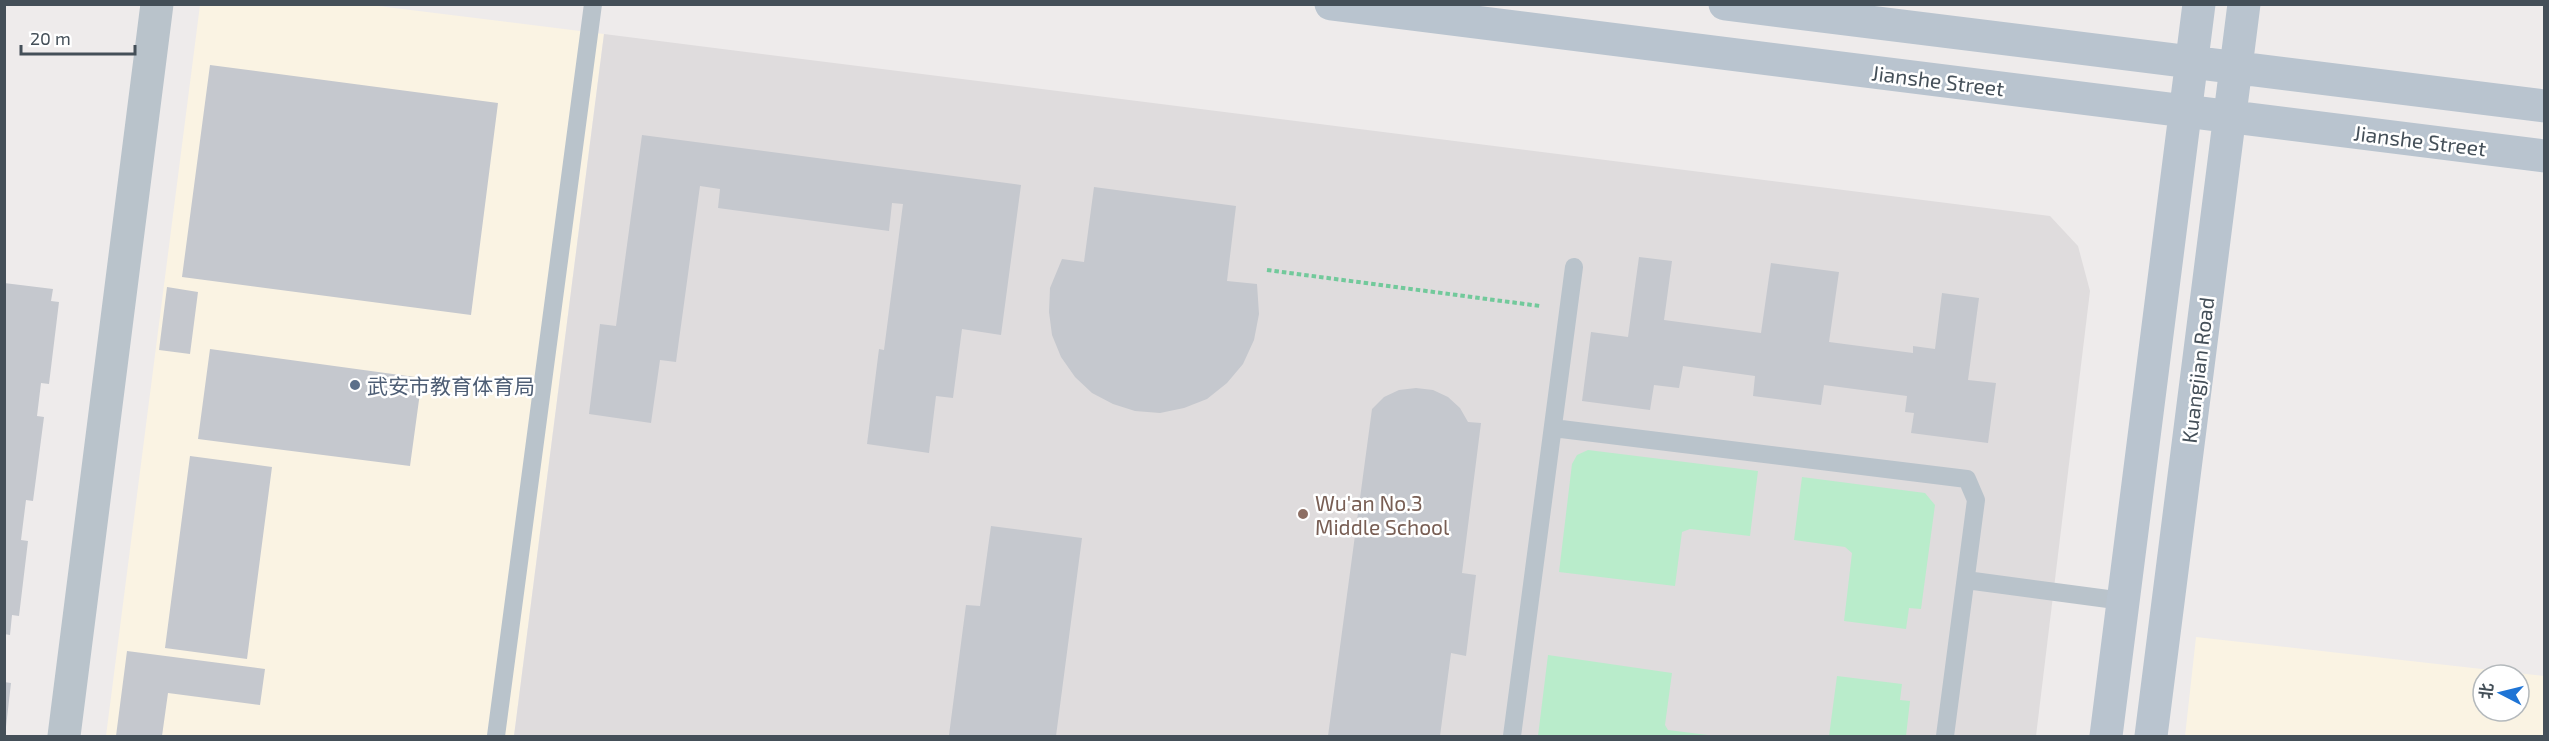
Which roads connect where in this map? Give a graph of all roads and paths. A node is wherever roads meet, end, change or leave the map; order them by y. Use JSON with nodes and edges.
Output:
{"nodes":[{"id":1,"x":157,"y":4,"type":"edge"},
{"id":2,"x":593,"y":4,"type":"edge"},
{"id":3,"x":1331,"y":4,"type":"edge"},
{"id":4,"x":1725,"y":4,"type":"edge"},
{"id":5,"x":2199,"y":4,"type":"edge"},
{"id":6,"x":2244,"y":4,"type":"edge"},
{"id":7,"x":2192,"y":63,"type":"junction"},
{"id":8,"x":2236,"y":68,"type":"junction"},
{"id":9,"x":2544,"y":106,"type":"edge"},
{"id":10,"x":2185,"y":111,"type":"junction"},
{"id":11,"x":2229,"y":116,"type":"junction"},
{"id":12,"x":2544,"y":156,"type":"edge"},
{"id":13,"x":1574,"y":267,"type":"dead end"},
{"id":14,"x":1268,"y":270,"type":"dead end"},
{"id":15,"x":1568,"y":309,"type":"junction"},
{"id":16,"x":1553,"y":428,"type":"junction"},
{"id":17,"x":1966,"y":580,"type":"junction"},
{"id":18,"x":2123,"y":601,"type":"junction"},
{"id":19,"x":64,"y":736,"type":"edge"},
{"id":20,"x":496,"y":736,"type":"edge"},
{"id":21,"x":1512,"y":736,"type":"edge"},
{"id":22,"x":1945,"y":736,"type":"edge"},
{"id":23,"x":2106,"y":736,"type":"edge"},
{"id":24,"x":2151,"y":736,"type":"edge"}],
"edges":[{"from":1,"to":19,"type":"street"},
{"from":2,"to":20,"type":"lane"},
{"from":3,"to":10,"type":"main road","name":"Jianshe Street"},
{"from":4,"to":7,"type":"main road"},
{"from":5,"to":7,"type":"main road","name":"Kuangjian Road"},
{"from":6,"to":8,"type":"main road","name":"Kuangjian Road"},
{"from":7,"to":8,"type":"main road"},
{"from":7,"to":10,"type":"main road","name":"Kuangjian Road"},
{"from":8,"to":9,"type":"main road"},
{"from":8,"to":11,"type":"main road","name":"Kuangjian Road"},
{"from":10,"to":11,"type":"main road","name":"Jianshe Street"},
{"from":10,"to":18,"type":"main road","name":"Kuangjian Road"},
{"from":11,"to":12,"type":"main road","name":"Jianshe Street"},
{"from":11,"to":24,"type":"main road","name":"Kuangjian Road"},
{"from":13,"to":15,"type":"lane"},
{"from":14,"to":15,"type":"path"},
{"from":15,"to":16,"type":"lane"},
{"from":16,"to":17,"type":"lane"},
{"from":16,"to":21,"type":"lane"},
{"from":17,"to":18,"type":"lane"},
{"from":17,"to":22,"type":"lane"},
{"from":18,"to":23,"type":"main road","name":"Kuangjian Road"}]}
